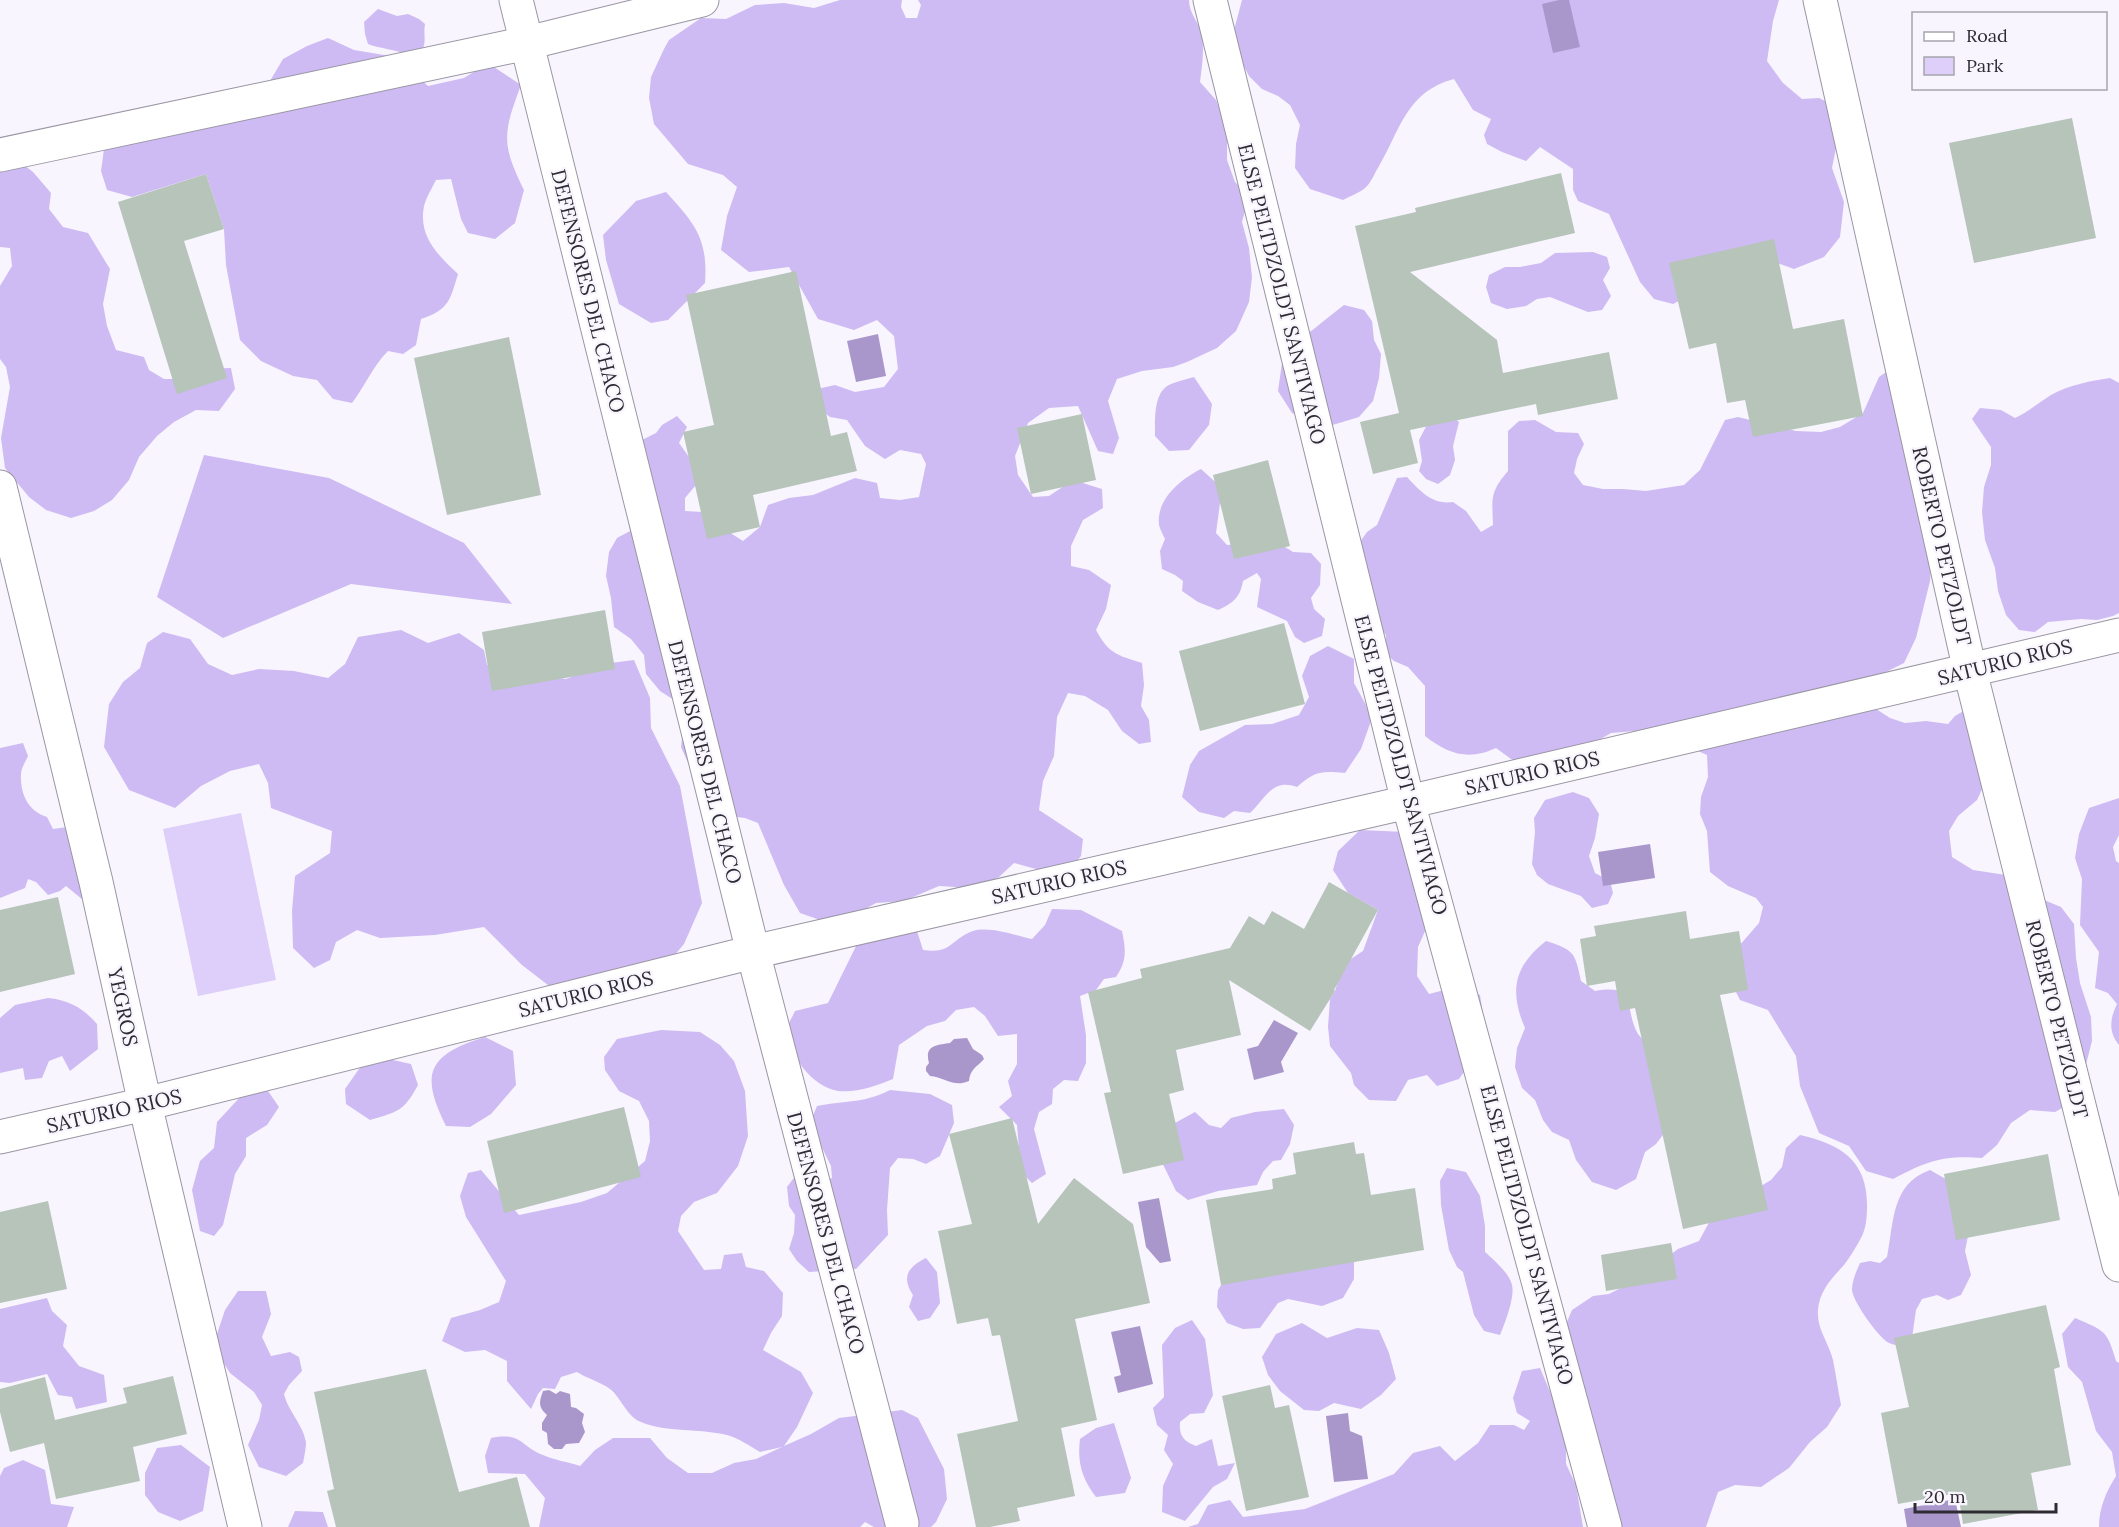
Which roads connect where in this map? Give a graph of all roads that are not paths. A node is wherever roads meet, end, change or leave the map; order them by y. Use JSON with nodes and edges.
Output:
{"nodes":[{"id":1,"x":516,"y":0,"type":"edge"},
{"id":2,"x":702,"y":0,"type":"edge"},
{"id":3,"x":1209,"y":0,"type":"edge"},
{"id":4,"x":1820,"y":0,"type":"edge"},
{"id":5,"x":526,"y":43,"type":"junction"},
{"id":6,"x":0,"y":155,"type":"edge"},
{"id":7,"x":0,"y":487,"type":"edge"},
{"id":8,"x":2119,"y":635,"type":"edge"},
{"id":9,"x":1970,"y":671,"type":"junction"},
{"id":10,"x":1408,"y":802,"type":"junction"},
{"id":11,"x":753,"y":952,"type":"junction"},
{"id":12,"x":145,"y":1104,"type":"junction"},
{"id":13,"x":0,"y":1137,"type":"edge"},
{"id":14,"x":2119,"y":1265,"type":"edge"},
{"id":15,"x":902,"y":1523,"type":"dead end"},
{"id":16,"x":245,"y":1527,"type":"edge"},
{"id":17,"x":1605,"y":1527,"type":"edge"}],
"edges":[{"from":1,"to":5,"type":"street","name":"DEFENSORES DEL CHACO"},
{"from":2,"to":5,"type":"street"},
{"from":3,"to":10,"type":"street","name":"ELSE PELTDZOLDT SANTIVIAGO"},
{"from":4,"to":9,"type":"street","name":"ROBERTO PETZOLDT"},
{"from":5,"to":6,"type":"street"},
{"from":5,"to":11,"type":"street","name":"DEFENSORES DEL CHACO"},
{"from":7,"to":12,"type":"street","name":"YEGROS"},
{"from":8,"to":9,"type":"street","name":"SATURIO RIOS"},
{"from":9,"to":10,"type":"street","name":"SATURIO RIOS"},
{"from":9,"to":14,"type":"street","name":"ROBERTO PETZOLDT"},
{"from":10,"to":11,"type":"street","name":"SATURIO RIOS"},
{"from":10,"to":17,"type":"street","name":"ELSE PELTDZOLDT SANTIVIAGO"},
{"from":11,"to":12,"type":"street","name":"SATURIO RIOS"},
{"from":11,"to":15,"type":"street","name":"DEFENSORES DEL CHACO"},
{"from":12,"to":13,"type":"street","name":"SATURIO RIOS"},
{"from":12,"to":16,"type":"street","name":"YEGROS"}]}
